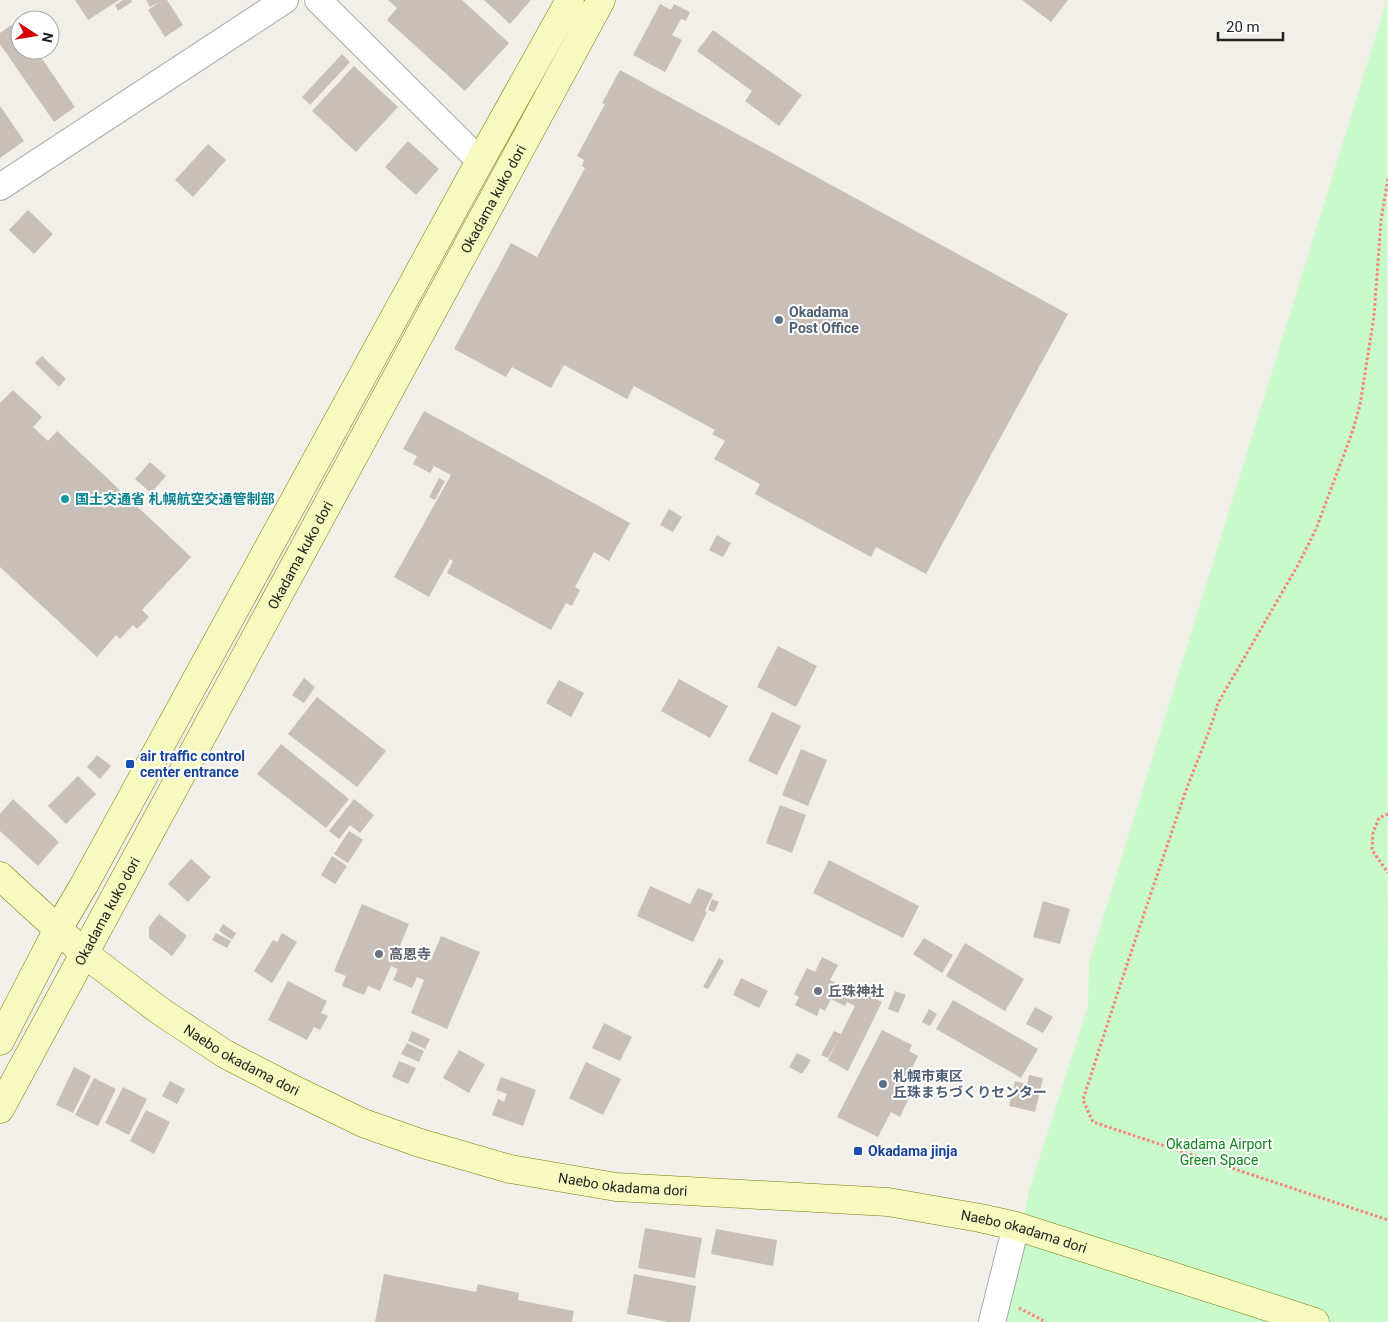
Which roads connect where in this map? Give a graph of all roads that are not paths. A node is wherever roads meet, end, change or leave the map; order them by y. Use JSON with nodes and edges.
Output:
{"nodes":[{"id":1,"x":285,"y":0,"type":"edge"},
{"id":2,"x":318,"y":0,"type":"edge"},
{"id":3,"x":570,"y":0,"type":"edge"},
{"id":4,"x":601,"y":0,"type":"edge"},
{"id":5,"x":480,"y":161,"type":"junction"},
{"id":6,"x":0,"y":187,"type":"edge"},
{"id":7,"x":0,"y":876,"type":"edge"},
{"id":8,"x":58,"y":929,"type":"junction"},
{"id":9,"x":85,"y":954,"type":"junction"},
{"id":10,"x":0,"y":1041,"type":"edge"},
{"id":11,"x":0,"y":1109,"type":"edge"},
{"id":12,"x":1016,"y":1226,"type":"junction"},
{"id":13,"x":995,"y":1312,"type":"edge"},
{"id":14,"x":1315,"y":1322,"type":"edge"}],
"edges":[{"from":1,"to":6,"type":"street"},
{"from":2,"to":5,"type":"street"},
{"from":3,"to":5,"type":"main road","name":"Okadama kuko dori"},
{"from":4,"to":9,"type":"main road","name":"Okadama kuko dori"},
{"from":5,"to":8,"type":"main road","name":"Okadama kuko dori"},
{"from":7,"to":8,"type":"main road","name":"Naebo okadama dori"},
{"from":8,"to":9,"type":"main road","name":"Naebo okadama dori"},
{"from":8,"to":10,"type":"main road","name":"Okadama kuko dori"},
{"from":9,"to":11,"type":"main road","name":"Okadama kuko dori"},
{"from":9,"to":12,"type":"main road","name":"Naebo okadama dori"},
{"from":12,"to":13,"type":"street"},
{"from":12,"to":14,"type":"main road","name":"Naebo okadama dori"}]}
